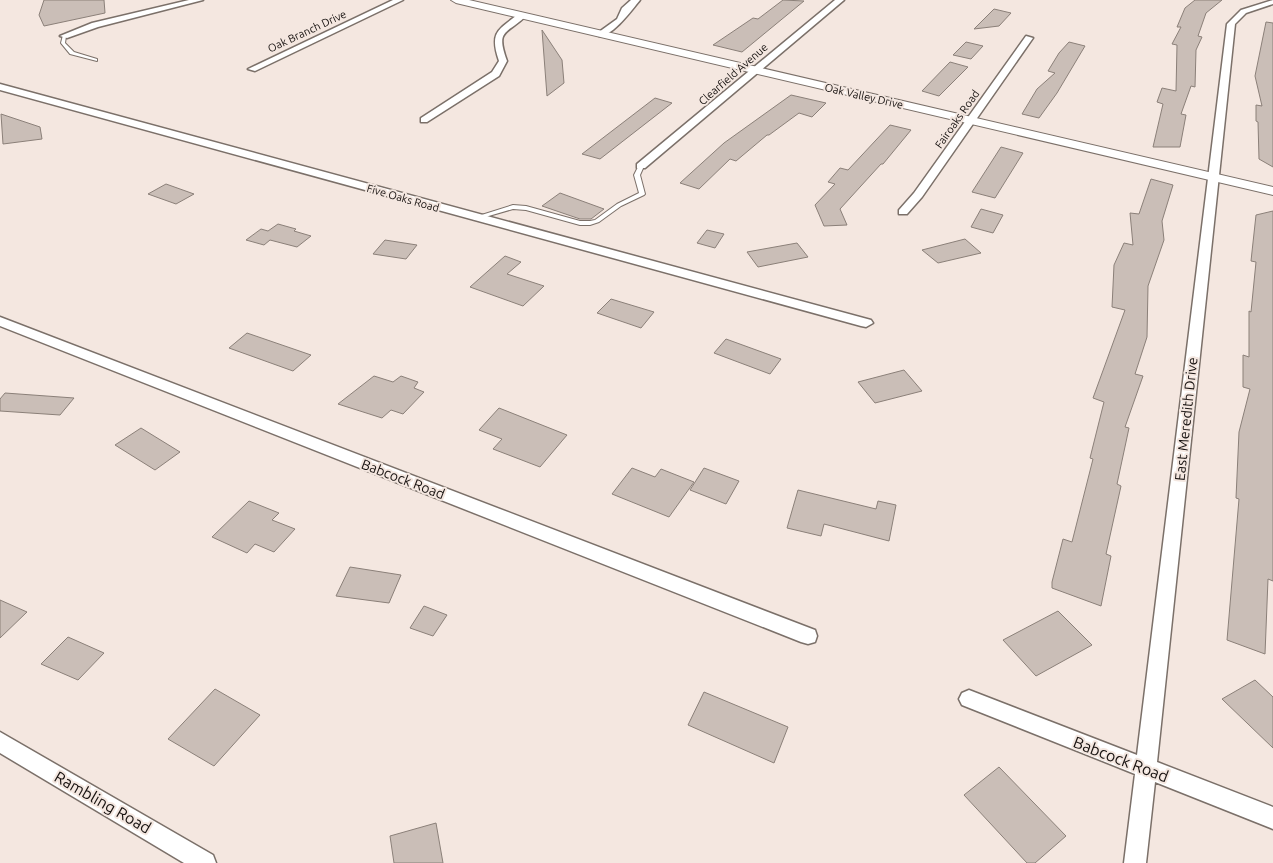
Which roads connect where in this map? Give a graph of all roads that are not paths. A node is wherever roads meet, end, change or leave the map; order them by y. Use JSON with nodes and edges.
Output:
{"nodes":[{"id":1,"x":154,"y":0,"type":"edge"},
{"id":2,"x":199,"y":0,"type":"edge"},
{"id":3,"x":399,"y":0,"type":"edge"},
{"id":4,"x":456,"y":0,"type":"edge"},
{"id":5,"x":636,"y":0,"type":"edge"},
{"id":6,"x":840,"y":0,"type":"edge"},
{"id":7,"x":1273,"y":2,"type":"edge"},
{"id":8,"x":165,"y":8,"type":"junction"},
{"id":9,"x":523,"y":15,"type":"junction"},
{"id":10,"x":602,"y":34,"type":"junction"},
{"id":11,"x":64,"y":36,"type":"joint"},
{"id":12,"x":1029,"y":38,"type":"dead end"},
{"id":13,"x":95,"y":60,"type":"dead end"},
{"id":14,"x":252,"y":69,"type":"dead end"},
{"id":15,"x":756,"y":70,"type":"junction"},
{"id":16,"x":0,"y":87,"type":"edge"},
{"id":17,"x":424,"y":120,"type":"dead end"},
{"id":18,"x":970,"y":121,"type":"junction"},
{"id":19,"x":641,"y":166,"type":"joint"},
{"id":20,"x":1213,"y":178,"type":"junction"},
{"id":21,"x":1273,"y":190,"type":"edge"},
{"id":22,"x":903,"y":212,"type":"dead end"},
{"id":23,"x":475,"y":218,"type":"junction"},
{"id":24,"x":0,"y":321,"type":"edge"},
{"id":25,"x":866,"y":323,"type":"dead end"},
{"id":26,"x":808,"y":636,"type":"dead end"},
{"id":27,"x":969,"y":699,"type":"dead end"},
{"id":28,"x":0,"y":742,"type":"edge"},
{"id":29,"x":1146,"y":768,"type":"junction"},
{"id":30,"x":1273,"y":818,"type":"edge"},
{"id":31,"x":205,"y":863,"type":"edge"},
{"id":32,"x":1135,"y":863,"type":"edge"}],
"edges":[{"from":1,"to":8,"type":"street"},
{"from":2,"to":8,"type":"street"},
{"from":3,"to":14,"type":"street","name":"Oak Branch Drive"},
{"from":4,"to":9,"type":"street","name":"Oak Valley Drive"},
{"from":5,"to":10,"type":"street"},
{"from":6,"to":15,"type":"street","name":"Clearfield Avenue"},
{"from":7,"to":20,"type":"street","name":"East Meredith Drive"},
{"from":8,"to":11,"type":"street"},
{"from":9,"to":10,"type":"street","name":"Oak Valley Drive"},
{"from":9,"to":17,"type":"street"},
{"from":10,"to":15,"type":"street","name":"Oak Valley Drive"},
{"from":11,"to":13,"type":"lane"},
{"from":12,"to":18,"type":"street","name":"Fairoaks Road"},
{"from":15,"to":18,"type":"street","name":"Oak Valley Drive"},
{"from":15,"to":19,"type":"street","name":"Clearfield Avenue"},
{"from":16,"to":23,"type":"street","name":"Five Oaks Road"},
{"from":18,"to":20,"type":"street","name":"Oak Valley Drive"},
{"from":18,"to":22,"type":"street","name":"Fairoaks Road"},
{"from":19,"to":23,"type":"lane"},
{"from":20,"to":21,"type":"street","name":"Oak Valley Drive"},
{"from":20,"to":29,"type":"street","name":"East Meredith Drive"},
{"from":23,"to":25,"type":"street","name":"Five Oaks Road"},
{"from":24,"to":26,"type":"street","name":"Babcock Road"},
{"from":27,"to":29,"type":"street","name":"Babcock Road"},
{"from":28,"to":31,"type":"street","name":"Rambling Road"},
{"from":29,"to":30,"type":"street","name":"Babcock Road"},
{"from":29,"to":32,"type":"street","name":"East Meredith Drive"}]}
